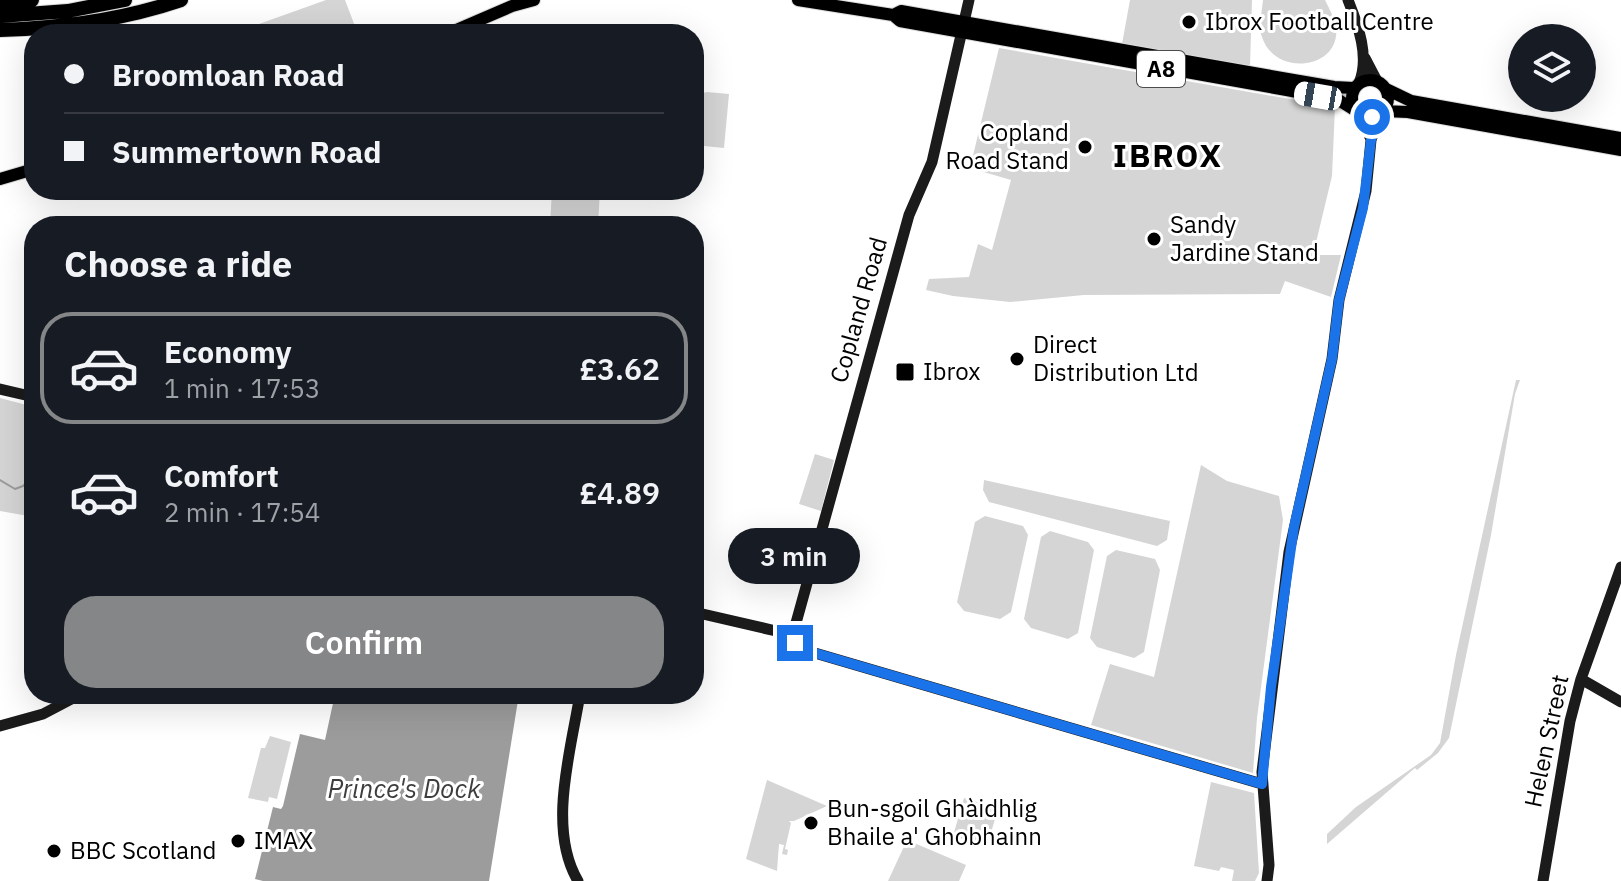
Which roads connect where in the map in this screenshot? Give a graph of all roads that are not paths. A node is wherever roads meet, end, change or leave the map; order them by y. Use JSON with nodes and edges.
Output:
{"nodes":[{"id":1,"x":32,"y":0,"type":"edge"},
{"id":2,"x":125,"y":0,"type":"edge"},
{"id":3,"x":181,"y":0,"type":"edge"},
{"id":4,"x":534,"y":0,"type":"edge"},
{"id":5,"x":798,"y":0,"type":"edge"},
{"id":6,"x":969,"y":0,"type":"edge"},
{"id":7,"x":1348,"y":0,"type":"edge"},
{"id":8,"x":0,"y":2,"type":"edge"},
{"id":9,"x":516,"y":3,"type":"edge"},
{"id":10,"x":0,"y":16,"type":"edge"},
{"id":11,"x":74,"y":24,"type":"edge"},
{"id":12,"x":469,"y":24,"type":"edge"},
{"id":13,"x":964,"y":27,"type":"junction"},
{"id":14,"x":24,"y":29,"type":"edge"},
{"id":15,"x":0,"y":30,"type":"edge"},
{"id":16,"x":1362,"y":50,"type":"junction"},
{"id":17,"x":1381,"y":85,"type":"junction"},
{"id":18,"x":1357,"y":86,"type":"junction"},
{"id":19,"x":1356,"y":111,"type":"junction"},
{"id":20,"x":1382,"y":112,"type":"junction"},
{"id":21,"x":1561,"y":134,"type":"junction"},
{"id":22,"x":1621,"y":138,"type":"edge"},
{"id":23,"x":1371,"y":140,"type":"junction"},
{"id":24,"x":1598,"y":140,"type":"junction"},
{"id":25,"x":1621,"y":150,"type":"edge"},
{"id":26,"x":24,"y":172,"type":"edge"},
{"id":27,"x":0,"y":179,"type":"edge"},
{"id":28,"x":0,"y":389,"type":"edge"},
{"id":29,"x":24,"y":395,"type":"edge"},
{"id":30,"x":1621,"y":567,"type":"edge"},
{"id":31,"x":704,"y":614,"type":"edge"},
{"id":32,"x":789,"y":631,"type":"junction"},
{"id":33,"x":1588,"y":659,"type":"junction"},
{"id":34,"x":1581,"y":679,"type":"junction"},
{"id":35,"x":1605,"y":691,"type":"junction"},
{"id":36,"x":1621,"y":702,"type":"edge"},
{"id":37,"x":62,"y":704,"type":"edge"},
{"id":38,"x":579,"y":704,"type":"edge"},
{"id":39,"x":0,"y":726,"type":"edge"},
{"id":40,"x":1262,"y":784,"type":"junction"},
{"id":41,"x":578,"y":881,"type":"edge"},
{"id":42,"x":1267,"y":881,"type":"edge"},
{"id":43,"x":1543,"y":881,"type":"edge"}],
"edges":[{"from":1,"to":8,"type":"highway"},
{"from":2,"to":10,"type":"highway"},
{"from":3,"to":11,"type":"highway"},
{"from":4,"to":9,"type":"main road"},
{"from":5,"to":13,"type":"main road","number":"A8"},
{"from":6,"to":13,"type":"street","name":"Copland Road"},
{"from":7,"to":16,"type":"street"},
{"from":9,"to":12,"type":"main road"},
{"from":13,"to":18,"type":"main road","number":"A8"},
{"from":13,"to":19,"type":"main road","number":"A8"},
{"from":13,"to":32,"type":"street","name":"Copland Road"},
{"from":14,"to":15,"type":"highway"},
{"from":16,"to":17,"type":"street"},
{"from":16,"to":18,"type":"street"},
{"from":17,"to":18,"type":"main road"},
{"from":17,"to":20,"type":"main road"},
{"from":17,"to":21,"type":"main road"},
{"from":18,"to":19,"type":"main road"},
{"from":19,"to":20,"type":"main road"},
{"from":19,"to":23,"type":"street"},
{"from":20,"to":21,"type":"main road"},
{"from":20,"to":23,"type":"street"},
{"from":21,"to":24,"type":"main road"},
{"from":22,"to":24,"type":"main road"},
{"from":23,"to":40,"type":"street"},
{"from":24,"to":25,"type":"main road"},
{"from":26,"to":27,"type":"main road"},
{"from":28,"to":29,"type":"street"},
{"from":30,"to":33,"type":"street","name":"Helen Street"},
{"from":31,"to":32,"type":"street"},
{"from":32,"to":40,"type":"street"},
{"from":33,"to":34,"type":"street","name":"Helen Street"},
{"from":33,"to":35,"type":"street"},
{"from":34,"to":35,"type":"street"},
{"from":34,"to":43,"type":"street","name":"Helen Street"},
{"from":35,"to":36,"type":"street"},
{"from":37,"to":39,"type":"street"},
{"from":38,"to":41,"type":"street"},
{"from":40,"to":42,"type":"street"}]}
